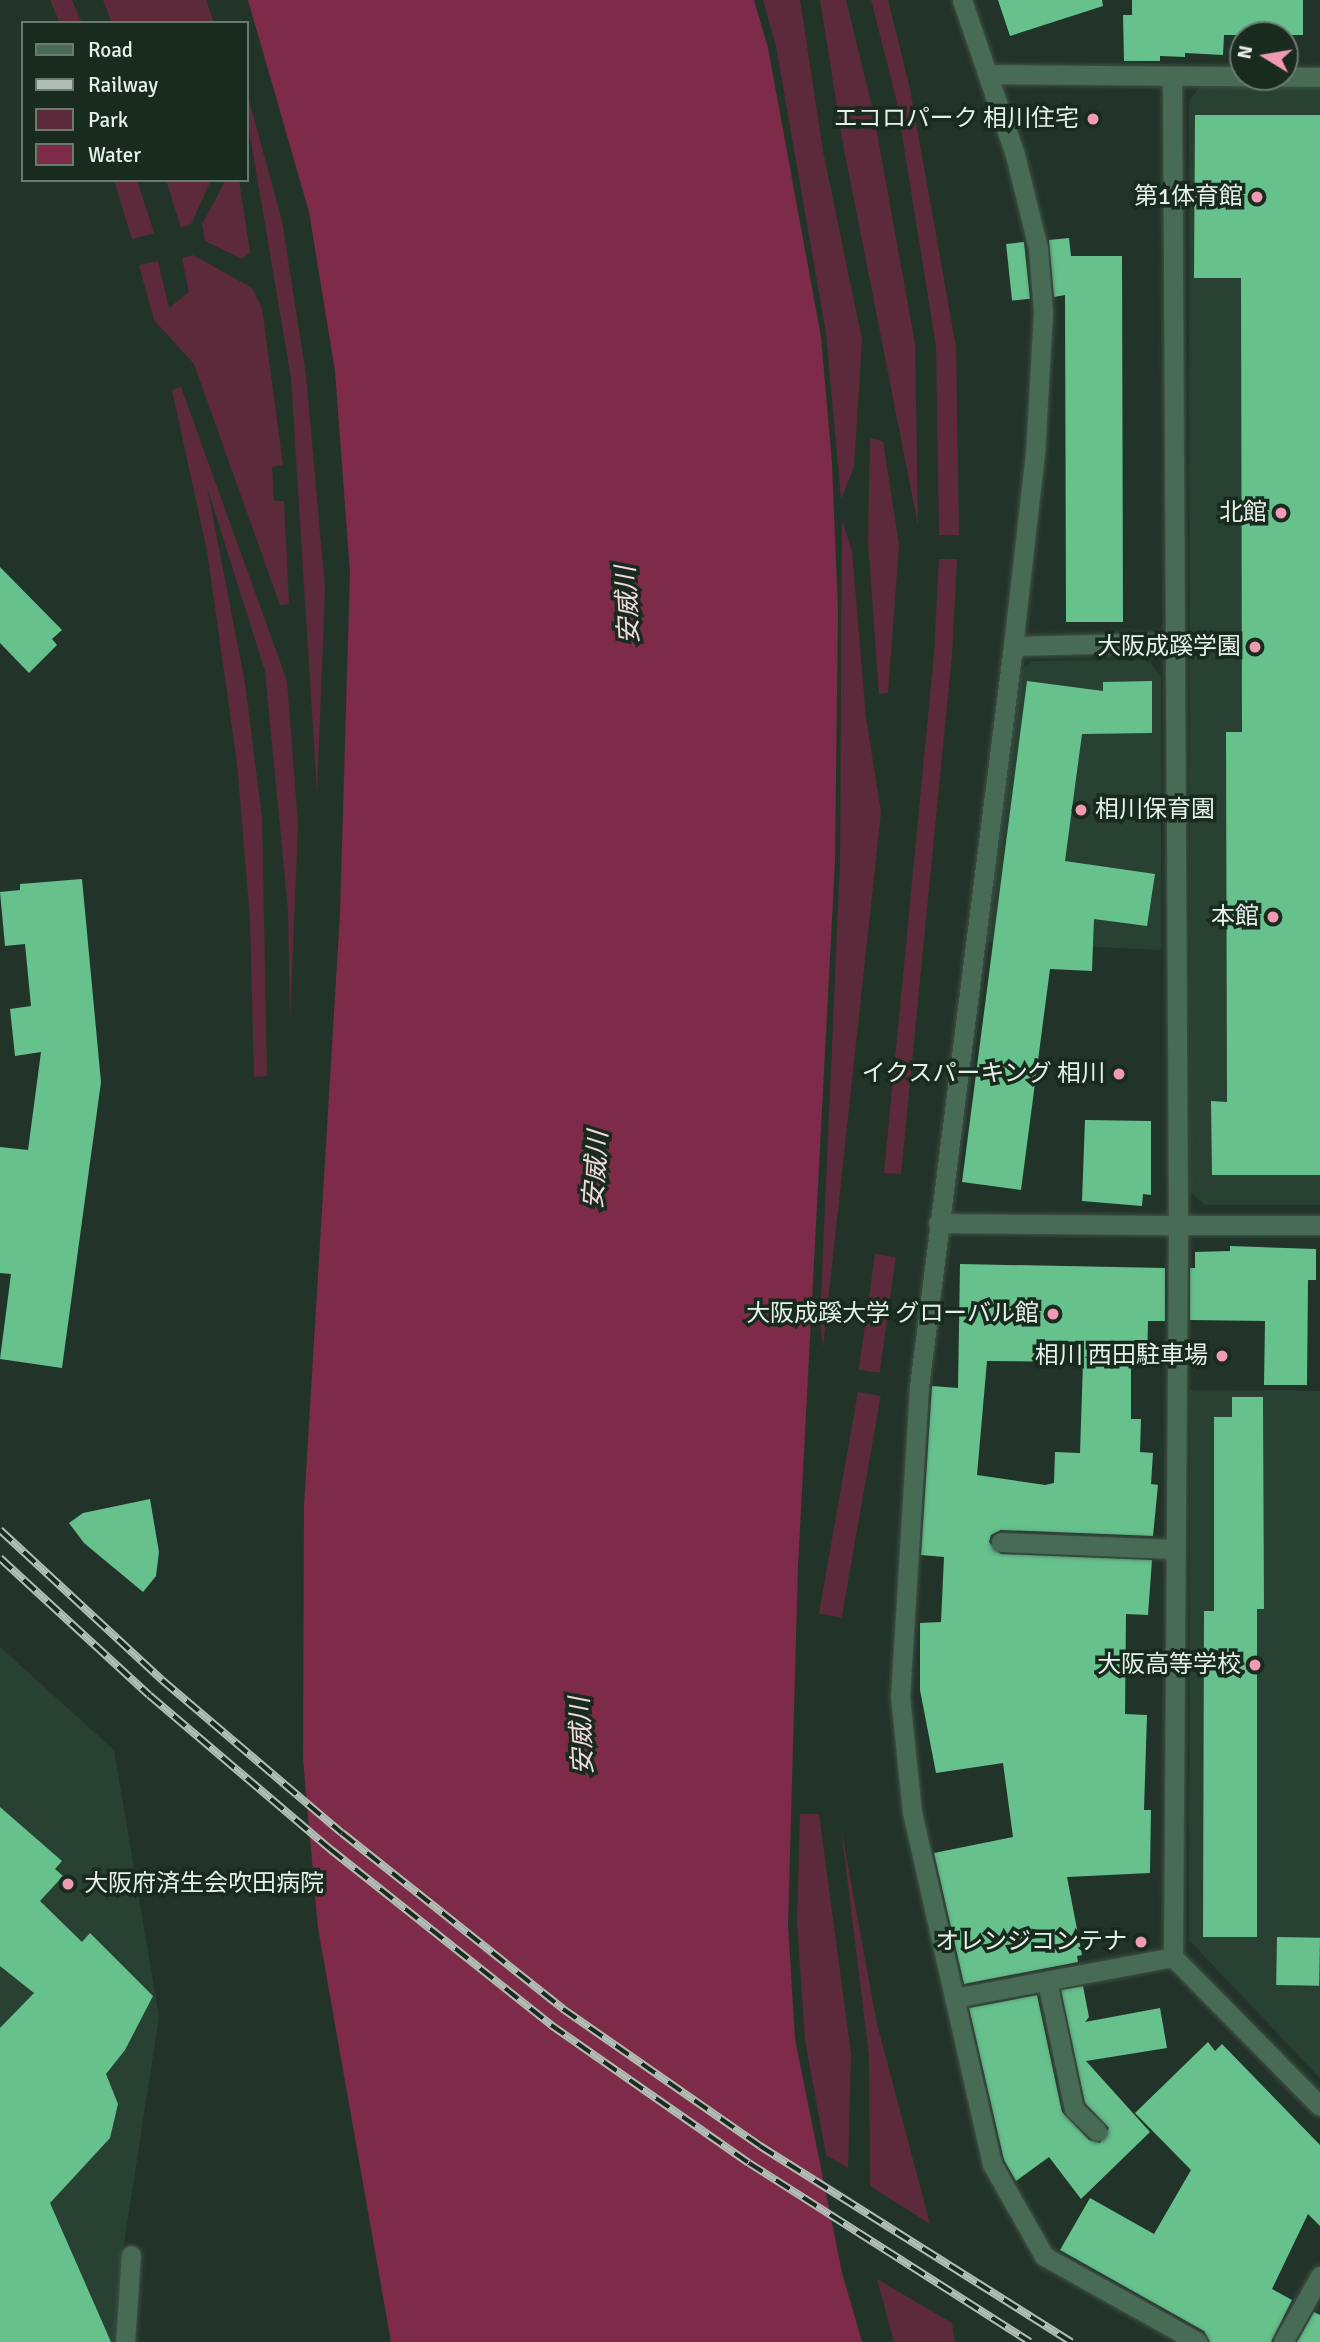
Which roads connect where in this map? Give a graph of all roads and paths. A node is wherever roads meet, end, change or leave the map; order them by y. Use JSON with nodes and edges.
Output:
{"nodes":[{"id":1,"x":962,"y":0,"type":"edge"},
{"id":2,"x":989,"y":74,"type":"junction"},
{"id":3,"x":1172,"y":77,"type":"junction"},
{"id":4,"x":1320,"y":77,"type":"edge"},
{"id":5,"x":1173,"y":642,"type":"junction"},
{"id":6,"x":1013,"y":646,"type":"junction"},
{"id":7,"x":938,"y":1223,"type":"junction"},
{"id":8,"x":1178,"y":1225,"type":"junction"},
{"id":9,"x":1320,"y":1225,"type":"edge"},
{"id":10,"x":1001,"y":1542,"type":"dead end"},
{"id":11,"x":1176,"y":1549,"type":"junction"},
{"id":12,"x":1173,"y":1957,"type":"junction"},
{"id":13,"x":1047,"y":1981,"type":"junction"},
{"id":14,"x":954,"y":1998,"type":"junction"},
{"id":15,"x":1320,"y":2106,"type":"edge"},
{"id":16,"x":1097,"y":2131,"type":"dead end"},
{"id":17,"x":131,"y":2255,"type":"dead end"},
{"id":18,"x":1320,"y":2276,"type":"edge"},
{"id":19,"x":125,"y":2342,"type":"edge"},
{"id":20,"x":1198,"y":2342,"type":"edge"},
{"id":21,"x":1283,"y":2342,"type":"edge"}],
"edges":[{"from":1,"to":2,"type":"street"},
{"from":2,"to":3,"type":"street"},
{"from":2,"to":6,"type":"street"},
{"from":3,"to":4,"type":"street"},
{"from":3,"to":5,"type":"street"},
{"from":5,"to":6,"type":"street"},
{"from":5,"to":8,"type":"street"},
{"from":6,"to":7,"type":"street"},
{"from":7,"to":8,"type":"street"},
{"from":7,"to":14,"type":"street"},
{"from":8,"to":9,"type":"street"},
{"from":8,"to":11,"type":"street"},
{"from":10,"to":11,"type":"street"},
{"from":11,"to":12,"type":"street"},
{"from":12,"to":13,"type":"street"},
{"from":12,"to":15,"type":"street"},
{"from":13,"to":14,"type":"street"},
{"from":13,"to":16,"type":"street"},
{"from":14,"to":20,"type":"street"},
{"from":17,"to":19,"type":"street"},
{"from":18,"to":21,"type":"street"}]}
